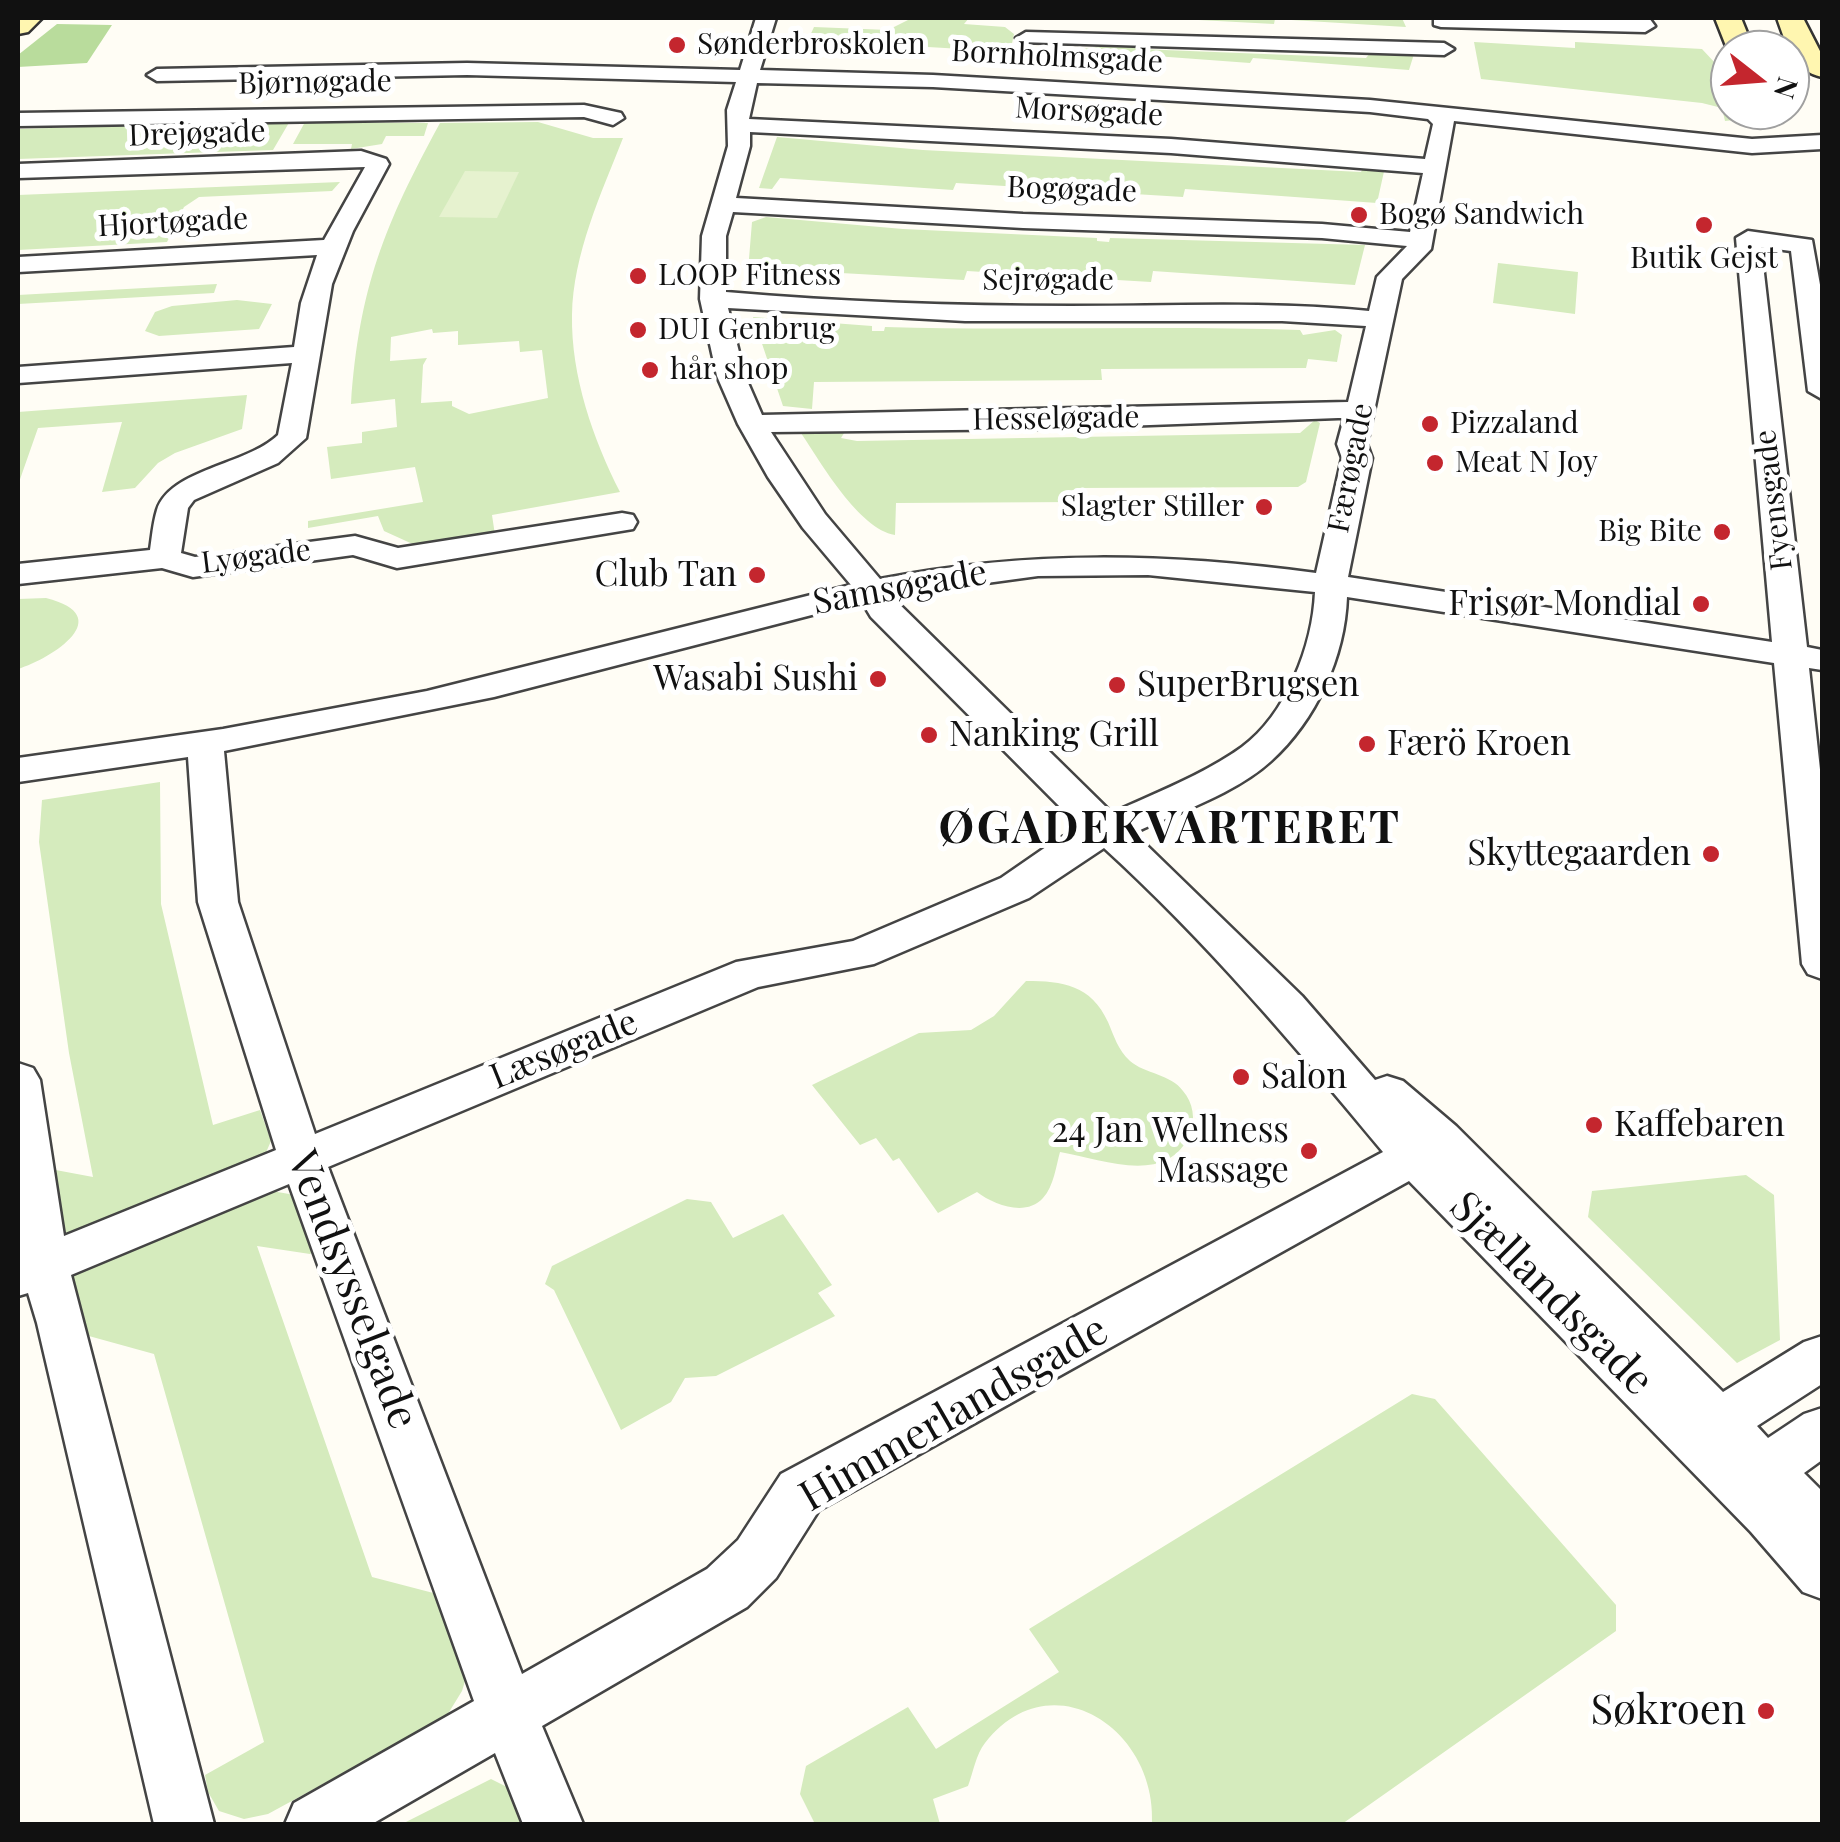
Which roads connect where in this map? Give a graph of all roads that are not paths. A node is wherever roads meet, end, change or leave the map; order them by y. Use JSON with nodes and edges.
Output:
{"nodes":[{"id":1,"x":29,"y":18,"type":"edge"},
{"id":2,"x":766,"y":18,"type":"edge"},
{"id":3,"x":1640,"y":18,"type":"edge"},
{"id":4,"x":1440,"y":19,"type":"edge"},
{"id":5,"x":1789,"y":21,"type":"edge"},
{"id":6,"x":18,"y":26,"type":"edge"},
{"id":7,"x":1026,"y":38,"type":"dead end"},
{"id":8,"x":1444,"y":49,"type":"junction"},
{"id":9,"x":1822,"y":69,"type":"edge"},
{"id":10,"x":749,"y":74,"type":"junction"},
{"id":11,"x":157,"y":75,"type":"dead end"},
{"id":12,"x":1440,"y":75,"type":"dead end"},
{"id":13,"x":1435,"y":105,"type":"junction"},
{"id":14,"x":613,"y":118,"type":"dead end"},
{"id":15,"x":18,"y":120,"type":"edge"},
{"id":16,"x":1822,"y":124,"type":"edge"},
{"id":17,"x":740,"y":126,"type":"junction"},
{"id":18,"x":1653,"y":133,"type":"junction"},
{"id":19,"x":1822,"y":142,"type":"edge"},
{"id":20,"x":378,"y":164,"type":"joint"},
{"id":21,"x":1436,"y":167,"type":"junction"},
{"id":22,"x":18,"y":171,"type":"edge"},
{"id":23,"x":721,"y":204,"type":"junction"},
{"id":24,"x":1420,"y":240,"type":"junction"},
{"id":25,"x":333,"y":247,"type":"junction"},
{"id":26,"x":18,"y":264,"type":"edge"},
{"id":27,"x":713,"y":299,"type":"junction"},
{"id":28,"x":1382,"y":320,"type":"junction"},
{"id":29,"x":304,"y":354,"type":"junction"},
{"id":30,"x":18,"y":374,"type":"edge"},
{"id":31,"x":1822,"y":391,"type":"edge"},
{"id":32,"x":1360,"y":412,"type":"junction"},
{"id":33,"x":752,"y":424,"type":"junction"},
{"id":34,"x":622,"y":522,"type":"dead end"},
{"id":35,"x":164,"y":558,"type":"junction"},
{"id":36,"x":18,"y":574,"type":"edge"},
{"id":37,"x":1331,"y":584,"type":"junction"},
{"id":38,"x":872,"y":591,"type":"junction"},
{"id":39,"x":1808,"y":658,"type":"edge"},
{"id":40,"x":206,"y":742,"type":"junction"},
{"id":41,"x":18,"y":770,"type":"edge"},
{"id":42,"x":1109,"y":831,"type":"junction"},
{"id":43,"x":1822,"y":964,"type":"edge"},
{"id":44,"x":1287,"y":1007,"type":"junction"},
{"id":45,"x":18,"y":1080,"type":"edge"},
{"id":46,"x":1414,"y":1157,"type":"junction"},
{"id":47,"x":302,"y":1158,"type":"junction"},
{"id":48,"x":31,"y":1271,"type":"edge"},
{"id":49,"x":1822,"y":1358,"type":"edge"},
{"id":50,"x":1706,"y":1430,"type":"junction"},
{"id":51,"x":1822,"y":1431,"type":"edge"},
{"id":52,"x":1752,"y":1477,"type":"junction"},
{"id":53,"x":1822,"y":1528,"type":"edge"},
{"id":54,"x":1822,"y":1574,"type":"edge"},
{"id":55,"x":508,"y":1714,"type":"junction"},
{"id":56,"x":184,"y":1824,"type":"edge"},
{"id":57,"x":315,"y":1824,"type":"edge"},
{"id":58,"x":553,"y":1824,"type":"edge"}],
"edges":[{"from":1,"to":6,"type":"main road"},
{"from":2,"to":10,"type":"street","name":"Sjællandsgade"},
{"from":3,"to":4,"type":"street"},
{"from":4,"to":8,"type":"street"},
{"from":5,"to":9,"type":"main road"},
{"from":7,"to":8,"type":"street"},
{"from":8,"to":12,"type":"street"},
{"from":10,"to":11,"type":"street","name":"Bornholmsgade"},
{"from":10,"to":13,"type":"street","name":"Bornholmsgade"},
{"from":10,"to":17,"type":"street","name":"Sjællandsgade"},
{"from":13,"to":18,"type":"street","name":"Bornholmsgade"},
{"from":13,"to":21,"type":"street","name":"Færøgade"},
{"from":14,"to":15,"type":"street","name":"Bjørnøgade"},
{"from":16,"to":18,"type":"street","name":"Bornholmsgade"},
{"from":17,"to":21,"type":"street","name":"Morsøgade"},
{"from":17,"to":23,"type":"street","name":"Sjællandsgade"},
{"from":18,"to":19,"type":"street","name":"Bornholmsgade"},
{"from":20,"to":22,"type":"street","name":"Drejøgade"},
{"from":20,"to":25,"type":"street","name":"Lyøgade"},
{"from":21,"to":24,"type":"street","name":"Færøgade"},
{"from":23,"to":24,"type":"street","name":"Bogøgade"},
{"from":23,"to":27,"type":"street","name":"Sjællandsgade"},
{"from":24,"to":28,"type":"street","name":"Færøgade"},
{"from":25,"to":26,"type":"street","name":"Hjortøgade"},
{"from":25,"to":29,"type":"street","name":"Lyøgade"},
{"from":27,"to":28,"type":"street","name":"Sejrøgade"},
{"from":27,"to":33,"type":"street","name":"Sjællandsgade"},
{"from":28,"to":32,"type":"street","name":"Færøgade"},
{"from":29,"to":30,"type":"street"},
{"from":29,"to":35,"type":"street","name":"Lyøgade"},
{"from":31,"to":39,"type":"street","name":"Fyensgade"},
{"from":32,"to":33,"type":"street","name":"Hesseløgade"},
{"from":32,"to":37,"type":"street","name":"Færøgade"},
{"from":33,"to":38,"type":"street","name":"Sjællandsgade"},
{"from":34,"to":35,"type":"street","name":"Lyøgade"},
{"from":35,"to":36,"type":"street"},
{"from":37,"to":38,"type":"street","name":"Samsøgade"},
{"from":37,"to":39,"type":"street","name":"Samsøgade"},
{"from":37,"to":42,"type":"street","name":"Færøgade"},
{"from":38,"to":40,"type":"street","name":"Samsøgade"},
{"from":38,"to":42,"type":"street","name":"Sjællandsgade"},
{"from":39,"to":43,"type":"street","name":"Fyensgade"},
{"from":40,"to":41,"type":"street","name":"Samsøgade"},
{"from":40,"to":47,"type":"street","name":"Vendsysselgade"},
{"from":42,"to":44,"type":"street","name":"Sjællandsgade"},
{"from":42,"to":47,"type":"street","name":"Læsøgade"},
{"from":44,"to":46,"type":"street","name":"Sjællandsgade"},
{"from":44,"to":50,"type":"street","name":"Sjællandsgade"},
{"from":45,"to":48,"type":"street"},
{"from":46,"to":50,"type":"street","name":"Sjællandsgade"},
{"from":46,"to":55,"type":"street","name":"Himmerlandsgade"},
{"from":47,"to":48,"type":"street","name":"Læsøgade"},
{"from":47,"to":55,"type":"street","name":"Vendsysselgade"},
{"from":48,"to":56,"type":"street"},
{"from":49,"to":50,"type":"street"},
{"from":50,"to":52,"type":"street","name":"Sjællandsgade"},
{"from":51,"to":52,"type":"street"},
{"from":52,"to":53,"type":"street","name":"Sjællandsgade"},
{"from":52,"to":54,"type":"street","name":"Sjællandsgade"},
{"from":55,"to":57,"type":"street","name":"Himmerlandsgade"},
{"from":55,"to":58,"type":"street","name":"Vendsysselgade"}]}
